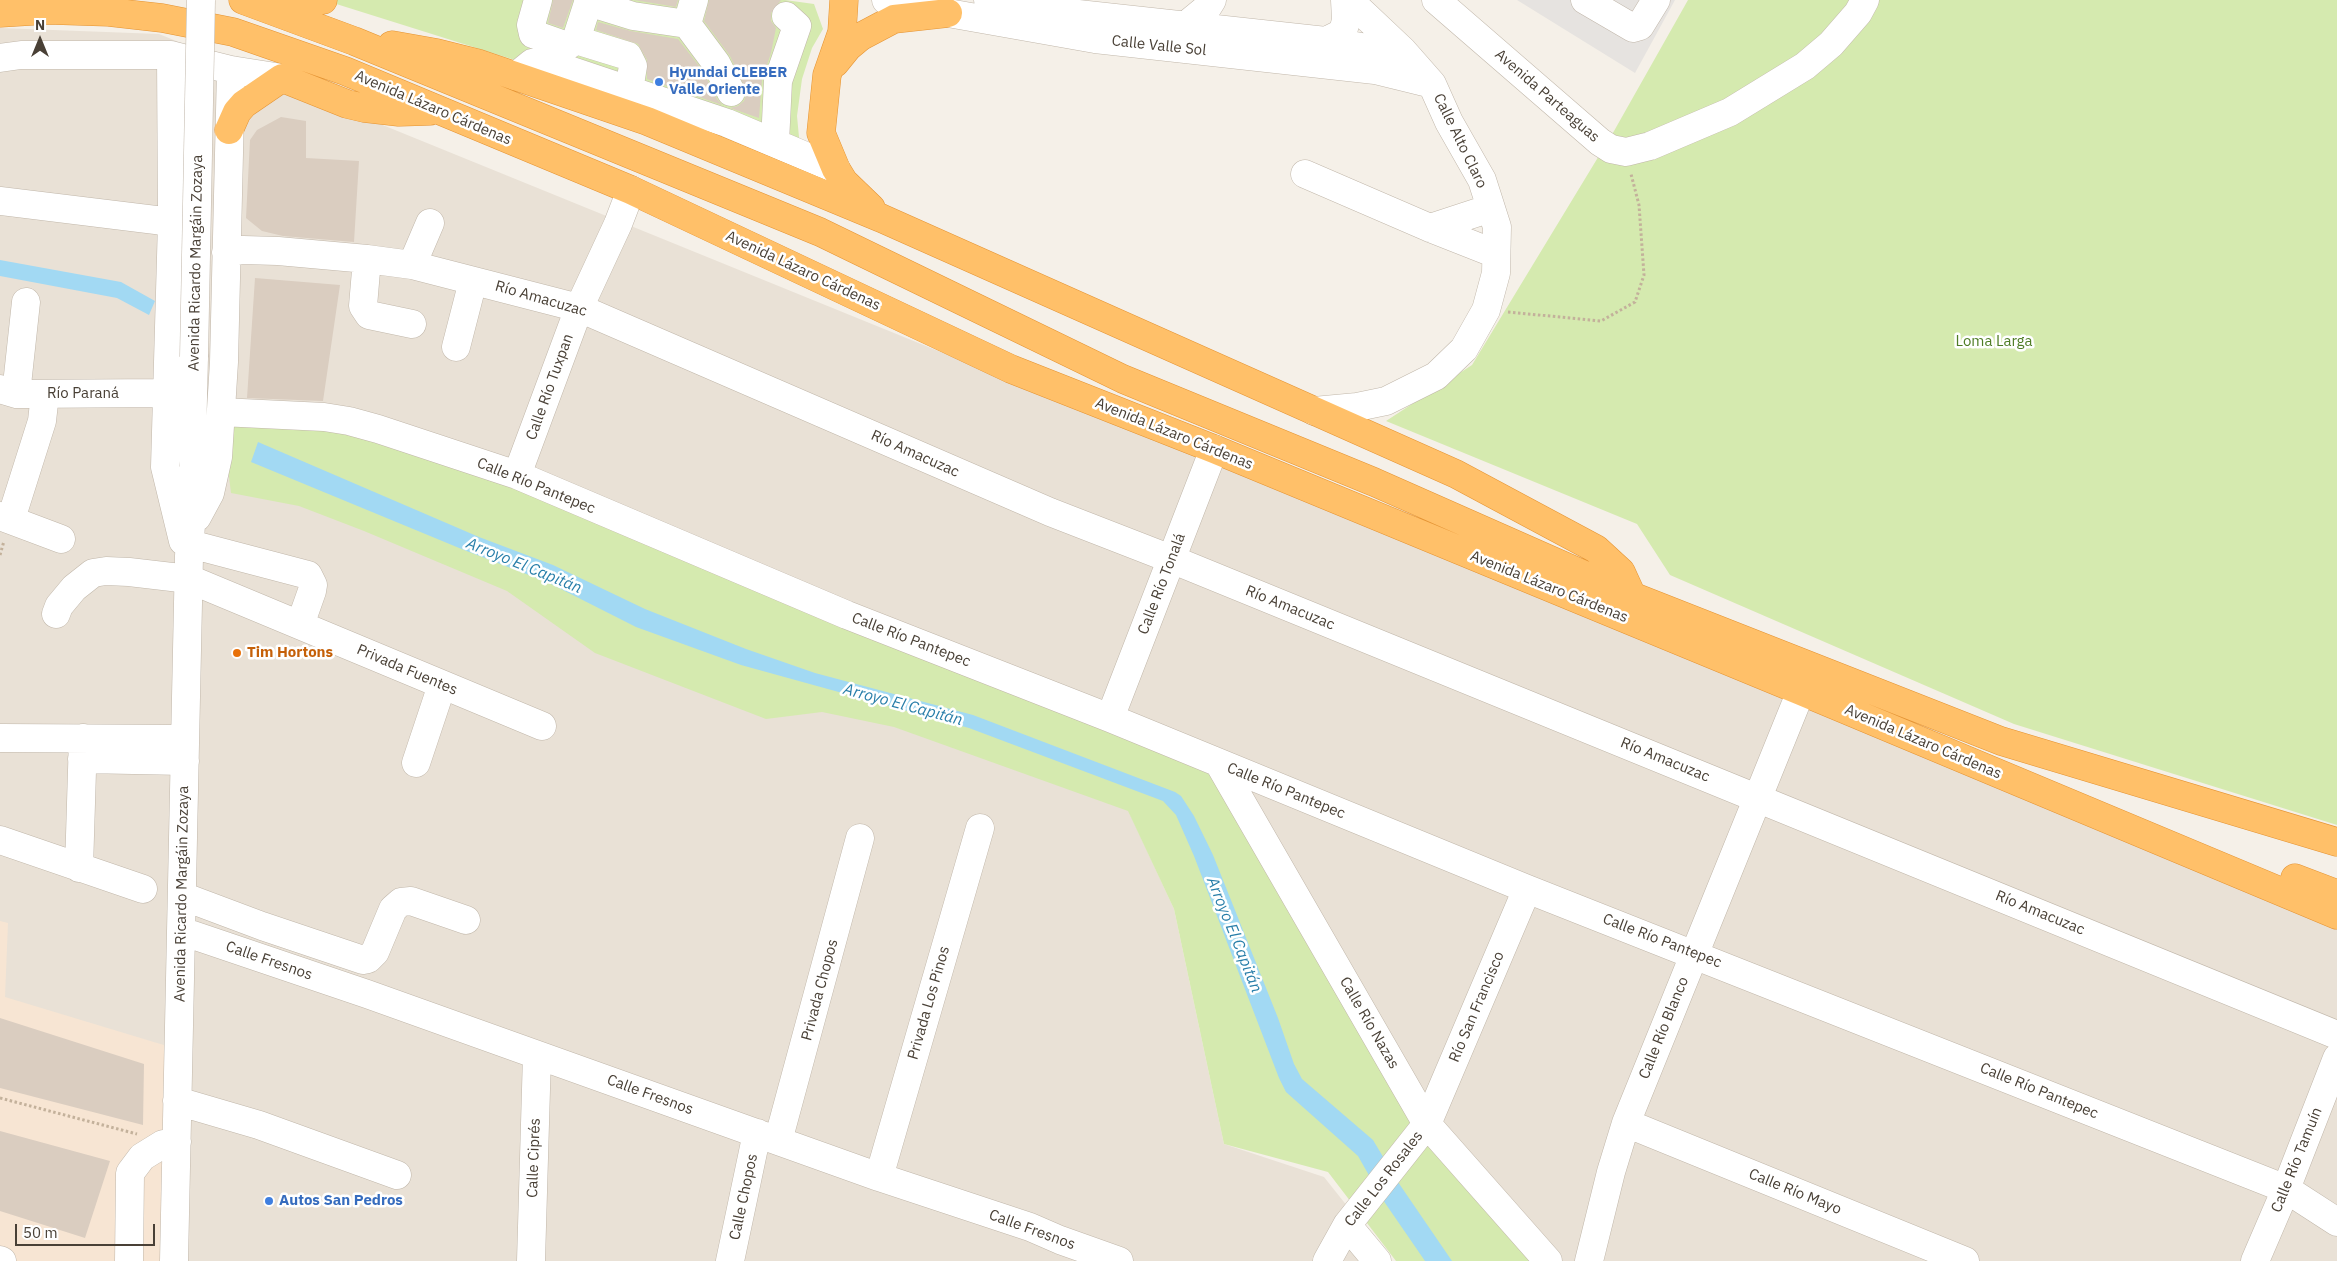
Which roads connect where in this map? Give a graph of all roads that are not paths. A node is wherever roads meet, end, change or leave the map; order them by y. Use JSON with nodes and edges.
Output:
{"nodes":[{"id":1,"x":201,"y":0,"type":"edge"},
{"id":2,"x":244,"y":0,"type":"edge"},
{"id":3,"x":277,"y":0,"type":"edge"},
{"id":4,"x":323,"y":0,"type":"edge"},
{"id":5,"x":538,"y":0,"type":"edge"},
{"id":6,"x":844,"y":0,"type":"edge"},
{"id":7,"x":886,"y":0,"type":"edge"},
{"id":8,"x":988,"y":0,"type":"edge"},
{"id":9,"x":1212,"y":0,"type":"edge"},
{"id":10,"x":1345,"y":0,"type":"edge"},
{"id":11,"x":1349,"y":0,"type":"edge"},
{"id":12,"x":1436,"y":0,"type":"edge"},
{"id":13,"x":1586,"y":0,"type":"edge"},
{"id":14,"x":1656,"y":0,"type":"edge"},
{"id":15,"x":1865,"y":0,"type":"edge"},
{"id":16,"x":589,"y":1,"type":"edge"},
{"id":17,"x":691,"y":12,"type":"edge"},
{"id":18,"x":0,"y":13,"type":"edge"},
{"id":19,"x":948,"y":13,"type":"junction"},
{"id":20,"x":786,"y":16,"type":"dead end"},
{"id":21,"x":1185,"y":26,"type":"junction"},
{"id":22,"x":576,"y":40,"type":"junction"},
{"id":23,"x":354,"y":41,"type":"junction"},
{"id":24,"x":1326,"y":41,"type":"junction"},
{"id":25,"x":1403,"y":51,"type":"junction"},
{"id":26,"x":171,"y":55,"type":"junction"},
{"id":27,"x":0,"y":58,"type":"edge"},
{"id":28,"x":231,"y":70,"type":"junction"},
{"id":29,"x":827,"y":75,"type":"junction"},
{"id":30,"x":516,"y":76,"type":"junction"},
{"id":31,"x":282,"y":78,"type":"junction"},
{"id":32,"x":1432,"y":84,"type":"junction"},
{"id":33,"x":629,"y":90,"type":"junction"},
{"id":34,"x":731,"y":92,"type":"dead end"},
{"id":35,"x":439,"y":110,"type":"junction"},
{"id":36,"x":229,"y":130,"type":"junction"},
{"id":37,"x":775,"y":142,"type":"junction"},
{"id":38,"x":836,"y":169,"type":"junction"},
{"id":39,"x":1305,"y":174,"type":"dead end"},
{"id":40,"x":631,"y":190,"type":"junction"},
{"id":41,"x":0,"y":200,"type":"edge"},
{"id":42,"x":1491,"y":208,"type":"junction"},
{"id":43,"x":881,"y":218,"type":"junction"},
{"id":44,"x":172,"y":222,"type":"junction"},
{"id":45,"x":430,"y":222,"type":"dead end"},
{"id":46,"x":1430,"y":228,"type":"junction"},
{"id":47,"x":226,"y":252,"type":"junction"},
{"id":48,"x":1496,"y":254,"type":"junction"},
{"id":49,"x":367,"y":259,"type":"junction"},
{"id":50,"x":412,"y":265,"type":"junction"},
{"id":51,"x":473,"y":281,"type":"junction"},
{"id":52,"x":26,"y":302,"type":"dead end"},
{"id":53,"x":579,"y":308,"type":"junction"},
{"id":54,"x":412,"y":324,"type":"dead end"},
{"id":55,"x":456,"y":347,"type":"dead end"},
{"id":56,"x":8,"y":391,"type":"edge"},
{"id":57,"x":166,"y":393,"type":"junction"},
{"id":58,"x":45,"y":394,"type":"junction"},
{"id":59,"x":1314,"y":410,"type":"junction"},
{"id":60,"x":221,"y":412,"type":"junction"},
{"id":61,"x":1214,"y":449,"type":"junction"},
{"id":62,"x":517,"y":475,"type":"junction"},
{"id":63,"x":6,"y":517,"type":"edge"},
{"id":64,"x":61,"y":539,"type":"dead end"},
{"id":65,"x":190,"y":551,"type":"junction"},
{"id":66,"x":1171,"y":559,"type":"junction"},
{"id":67,"x":1632,"y":596,"type":"junction"},
{"id":68,"x":56,"y":614,"type":"dead end"},
{"id":69,"x":300,"y":625,"type":"junction"},
{"id":70,"x":442,"y":685,"type":"junction"},
{"id":71,"x":1801,"y":691,"type":"junction"},
{"id":72,"x":1110,"y":718,"type":"junction"},
{"id":73,"x":542,"y":726,"type":"dead end"},
{"id":74,"x":0,"y":738,"type":"edge"},
{"id":75,"x":82,"y":748,"type":"junction"},
{"id":76,"x":185,"y":750,"type":"junction"},
{"id":77,"x":416,"y":763,"type":"dead end"},
{"id":78,"x":1220,"y":764,"type":"junction"},
{"id":79,"x":1757,"y":798,"type":"junction"},
{"id":80,"x":2198,"y":800,"type":"junction"},
{"id":81,"x":2093,"y":813,"type":"junction"},
{"id":82,"x":980,"y":828,"type":"dead end"},
{"id":83,"x":860,"y":838,"type":"dead end"},
{"id":84,"x":0,"y":840,"type":"edge"},
{"id":85,"x":2337,"y":842,"type":"edge"},
{"id":86,"x":2337,"y":861,"type":"edge"},
{"id":87,"x":79,"y":868,"type":"junction"},
{"id":88,"x":143,"y":889,"type":"dead end"},
{"id":89,"x":1527,"y":889,"type":"junction"},
{"id":90,"x":2337,"y":894,"type":"edge"},
{"id":91,"x":182,"y":896,"type":"junction"},
{"id":92,"x":2337,"y":915,"type":"edge"},
{"id":93,"x":466,"y":920,"type":"dead end"},
{"id":94,"x":181,"y":931,"type":"junction"},
{"id":95,"x":1694,"y":954,"type":"junction"},
{"id":96,"x":2337,"y":1035,"type":"edge"},
{"id":97,"x":537,"y":1055,"type":"junction"},
{"id":98,"x":2337,"y":1058,"type":"edge"},
{"id":99,"x":177,"y":1101,"type":"junction"},
{"id":100,"x":1626,"y":1123,"type":"junction"},
{"id":101,"x":1427,"y":1124,"type":"junction"},
{"id":102,"x":767,"y":1137,"type":"junction"},
{"id":103,"x":170,"y":1143,"type":"junction"},
{"id":104,"x":397,"y":1174,"type":"dead end"},
{"id":105,"x":878,"y":1177,"type":"junction"},
{"id":106,"x":2286,"y":1189,"type":"junction"},
{"id":107,"x":2337,"y":1222,"type":"edge"},
{"id":108,"x":1347,"y":1224,"type":"junction"},
{"id":109,"x":1057,"y":1251,"type":"edge"},
{"id":110,"x":129,"y":1261,"type":"edge"},
{"id":111,"x":174,"y":1261,"type":"edge"},
{"id":112,"x":531,"y":1261,"type":"edge"},
{"id":113,"x":730,"y":1261,"type":"edge"},
{"id":114,"x":1120,"y":1261,"type":"edge"},
{"id":115,"x":1327,"y":1261,"type":"edge"},
{"id":116,"x":1377,"y":1261,"type":"edge"},
{"id":117,"x":1548,"y":1261,"type":"edge"},
{"id":118,"x":1588,"y":1261,"type":"edge"},
{"id":119,"x":1965,"y":1261,"type":"edge"},
{"id":120,"x":2255,"y":1261,"type":"edge"}],
"edges":[{"from":1,"to":65,"type":"street","name":"Avenida Ricardo Margáin Zozaya","bridge":true},
{"from":2,"to":23,"type":"highway","name":"Avenida Lázaro Cárdenas"},
{"from":3,"to":4,"type":"highway"},
{"from":5,"to":22,"type":"street"},
{"from":6,"to":29,"type":"highway"},
{"from":7,"to":19,"type":"street","name":"Calle Valle Sol"},
{"from":8,"to":21,"type":"street","name":"Calle Valle Sol"},
{"from":9,"to":21,"type":"street"},
{"from":10,"to":24,"type":"street"},
{"from":11,"to":25,"type":"street","name":"Calle Alto Claro"},
{"from":12,"to":15,"type":"street","name":"Avenida Parteaguas"},
{"from":13,"to":14,"type":"street"},
{"from":16,"to":17,"type":"street"},
{"from":16,"to":22,"type":"street"},
{"from":17,"to":34,"type":"street"},
{"from":18,"to":35,"type":"highway","name":"Avenida Lázaro Cárdenas"},
{"from":19,"to":29,"type":"highway"},
{"from":19,"to":32,"type":"street","name":"Calle Valle Sol"},
{"from":20,"to":37,"type":"street"},
{"from":21,"to":24,"type":"street","name":"Calle Valle Sol"},
{"from":22,"to":33,"type":"street"},
{"from":23,"to":30,"type":"highway"},
{"from":23,"to":67,"type":"highway","name":"Avenida Lázaro Cárdenas"},
{"from":24,"to":25,"type":"street","name":"Calle Valle Sol"},
{"from":25,"to":32,"type":"street","name":"Calle Alto Claro"},
{"from":26,"to":27,"type":"street"},
{"from":26,"to":28,"type":"street"},
{"from":26,"to":44,"type":"street"},
{"from":28,"to":31,"type":"street"},
{"from":28,"to":36,"type":"street","name":"Avenida Ricardo Margáin Zozaya"},
{"from":29,"to":38,"type":"highway"},
{"from":30,"to":33,"type":"street"},
{"from":30,"to":43,"type":"highway"},
{"from":31,"to":35,"type":"highway"},
{"from":31,"to":36,"type":"highway"},
{"from":32,"to":42,"type":"street","name":"Calle Alto Claro"},
{"from":33,"to":37,"type":"street"},
{"from":35,"to":40,"type":"highway","name":"Avenida Lázaro Cárdenas"},
{"from":36,"to":47,"type":"street","name":"Avenida Ricardo Margáin Zozaya"},
{"from":37,"to":38,"type":"street"},
{"from":38,"to":43,"type":"highway"},
{"from":39,"to":46,"type":"street"},
{"from":40,"to":53,"type":"street","name":"Calle Río Tuxpan"},
{"from":40,"to":61,"type":"highway","name":"Avenida Lázaro Cárdenas"},
{"from":41,"to":44,"type":"street"},
{"from":42,"to":46,"type":"street"},
{"from":42,"to":48,"type":"street","name":"Calle Alto Claro"},
{"from":43,"to":59,"type":"highway"},
{"from":44,"to":57,"type":"street"},
{"from":45,"to":50,"type":"street"},
{"from":46,"to":48,"type":"street"},
{"from":47,"to":49,"type":"street","name":"Río Amacuzac"},
{"from":47,"to":60,"type":"street","name":"Avenida Ricardo Margáin Zozaya"},
{"from":48,"to":59,"type":"street","name":"Calle Alto Claro"},
{"from":49,"to":50,"type":"street","name":"Río Amacuzac"},
{"from":49,"to":54,"type":"street"},
{"from":50,"to":51,"type":"street","name":"Río Amacuzac"},
{"from":51,"to":53,"type":"street","name":"Río Amacuzac"},
{"from":51,"to":55,"type":"street"},
{"from":52,"to":56,"type":"street"},
{"from":53,"to":62,"type":"street","name":"Calle Río Tuxpan"},
{"from":53,"to":66,"type":"street","name":"Río Amacuzac"},
{"from":56,"to":58,"type":"street","name":"Río Paraná"},
{"from":57,"to":58,"type":"street","name":"Río Paraná"},
{"from":57,"to":65,"type":"street"},
{"from":58,"to":63,"type":"street"},
{"from":59,"to":67,"type":"highway"},
{"from":60,"to":62,"type":"street","name":"Calle Río Pantepec"},
{"from":60,"to":65,"type":"street","name":"Avenida Ricardo Margáin Zozaya"},
{"from":61,"to":66,"type":"street","name":"Calle Río Tonalá"},
{"from":61,"to":71,"type":"highway","name":"Avenida Lázaro Cárdenas"},
{"from":62,"to":72,"type":"street","name":"Calle Río Pantepec"},
{"from":63,"to":64,"type":"street"},
{"from":65,"to":68,"type":"street"},
{"from":65,"to":69,"type":"street","name":"Privada Fuentes"},
{"from":65,"to":69,"type":"street"},
{"from":65,"to":76,"type":"street","name":"Avenida Ricardo Margáin Zozaya"},
{"from":66,"to":72,"type":"street","name":"Calle Río Tonalá"},
{"from":66,"to":79,"type":"street","name":"Río Amacuzac"},
{"from":67,"to":80,"type":"highway","name":"Avenida Lázaro Cárdenas"},
{"from":69,"to":70,"type":"street","name":"Privada Fuentes"},
{"from":70,"to":73,"type":"street","name":"Privada Fuentes"},
{"from":70,"to":77,"type":"street"},
{"from":71,"to":79,"type":"street","name":"Calle Río Blanco"},
{"from":71,"to":81,"type":"highway","name":"Avenida Lázaro Cárdenas"},
{"from":72,"to":78,"type":"street","name":"Calle Río Pantepec"},
{"from":74,"to":75,"type":"street"},
{"from":75,"to":76,"type":"street"},
{"from":75,"to":87,"type":"street"},
{"from":76,"to":91,"type":"street","name":"Avenida Ricardo Margáin Zozaya"},
{"from":78,"to":89,"type":"street","name":"Calle Río Pantepec"},
{"from":78,"to":101,"type":"street","name":"Calle Río Nazas"},
{"from":79,"to":95,"type":"street","name":"Calle Río Blanco"},
{"from":79,"to":96,"type":"street","name":"Río Amacuzac"},
{"from":80,"to":85,"type":"highway","name":"Avenida Lázaro Cárdenas"},
{"from":80,"to":86,"type":"highway"},
{"from":81,"to":90,"type":"highway"},
{"from":81,"to":92,"type":"highway","name":"Avenida Lázaro Cárdenas"},
{"from":82,"to":105,"type":"street","name":"Privada Los Pinos"},
{"from":83,"to":102,"type":"street","name":"Privada Chopos"},
{"from":84,"to":87,"type":"street"},
{"from":87,"to":88,"type":"street"},
{"from":89,"to":95,"type":"street","name":"Calle Río Pantepec"},
{"from":89,"to":101,"type":"street","name":"Río San Francisco"},
{"from":91,"to":93,"type":"street"},
{"from":91,"to":94,"type":"street","name":"Avenida Ricardo Margáin Zozaya"},
{"from":94,"to":97,"type":"street","name":"Calle Fresnos"},
{"from":94,"to":99,"type":"street","name":"Avenida Ricardo Margáin Zozaya"},
{"from":95,"to":100,"type":"street","name":"Calle Río Blanco"},
{"from":95,"to":106,"type":"street","name":"Calle Río Pantepec"},
{"from":97,"to":102,"type":"street","name":"Calle Fresnos"},
{"from":97,"to":112,"type":"street","name":"Calle Ciprés"},
{"from":98,"to":106,"type":"street","name":"Calle Río Tamuín"},
{"from":99,"to":103,"type":"street","name":"Avenida Ricardo Margáin Zozaya"},
{"from":99,"to":104,"type":"street"},
{"from":100,"to":118,"type":"street","name":"Calle Río Blanco"},
{"from":100,"to":119,"type":"street","name":"Calle Río Mayo"},
{"from":101,"to":108,"type":"street","name":"Calle Los Rosales"},
{"from":101,"to":117,"type":"street","name":"Calle Río Nazas"},
{"from":102,"to":105,"type":"street","name":"Calle Fresnos"},
{"from":102,"to":113,"type":"street","name":"Calle Chopos"},
{"from":103,"to":110,"type":"street"},
{"from":103,"to":111,"type":"street","name":"Avenida Ricardo Margáin Zozaya"},
{"from":105,"to":109,"type":"street","name":"Calle Fresnos"},
{"from":106,"to":107,"type":"street","name":"Calle Río Pantepec"},
{"from":106,"to":120,"type":"street","name":"Calle Río Tamuín"},
{"from":108,"to":115,"type":"street","name":"Calle Los Rosales"},
{"from":108,"to":116,"type":"street"},
{"from":109,"to":114,"type":"street","name":"Calle Fresnos"}]}
